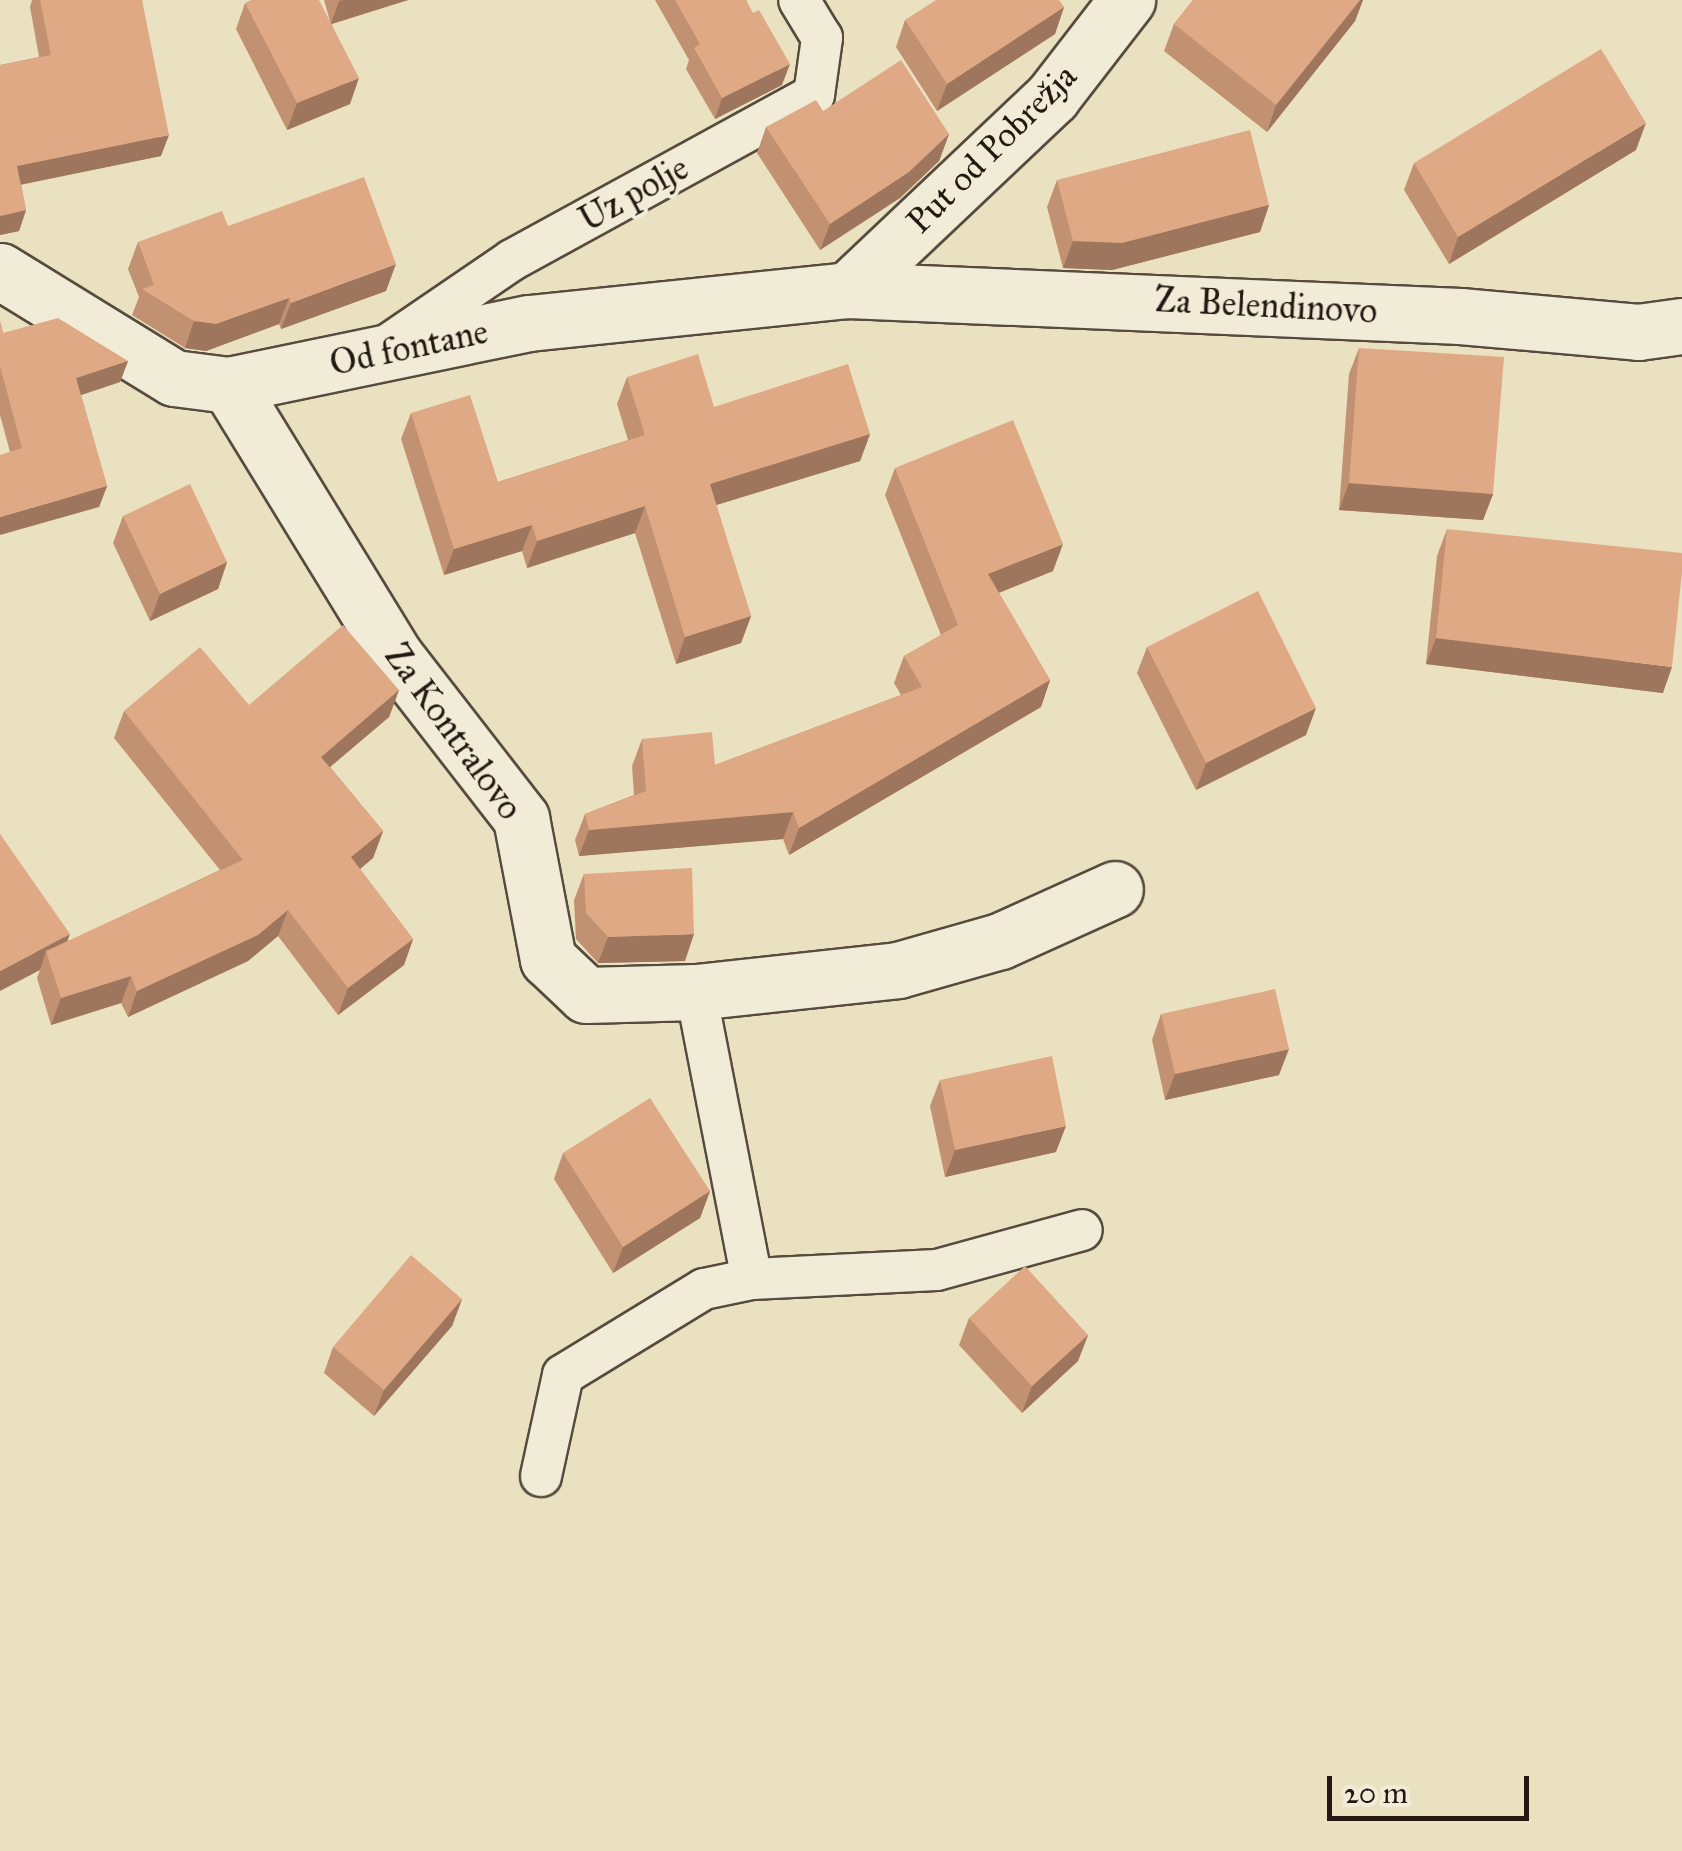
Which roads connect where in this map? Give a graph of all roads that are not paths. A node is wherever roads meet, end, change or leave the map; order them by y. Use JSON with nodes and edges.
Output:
{"nodes":[{"id":1,"x":800,"y":0,"type":"edge"},
{"id":2,"x":1127,"y":0,"type":"edge"},
{"id":3,"x":0,"y":271,"type":"edge"},
{"id":4,"x":848,"y":290,"type":"junction"},
{"id":5,"x":1682,"y":326,"type":"edge"},
{"id":6,"x":374,"y":355,"type":"junction"},
{"id":7,"x":229,"y":385,"type":"junction"},
{"id":8,"x":1115,"y":889,"type":"dead end"},
{"id":9,"x":696,"y":992,"type":"junction"},
{"id":10,"x":1082,"y":1230,"type":"dead end"},
{"id":11,"x":752,"y":1279,"type":"junction"},
{"id":12,"x":541,"y":1476,"type":"dead end"}],
"edges":[{"from":1,"to":6,"type":"lane","name":"Uz polje"},
{"from":2,"to":4,"type":"street","name":"Put od Pobrežja"},
{"from":3,"to":7,"type":"street","name":"Od fontane"},
{"from":4,"to":5,"type":"street","name":"Za Belendinovo"},
{"from":4,"to":6,"type":"street","name":"Od fontane"},
{"from":6,"to":7,"type":"street","name":"Od fontane"},
{"from":7,"to":9,"type":"street","name":"Za Kontralovo"},
{"from":8,"to":9,"type":"street","name":"Za Kontralovo"},
{"from":9,"to":11,"type":"lane"},
{"from":10,"to":11,"type":"lane"},
{"from":11,"to":12,"type":"lane"}]}
